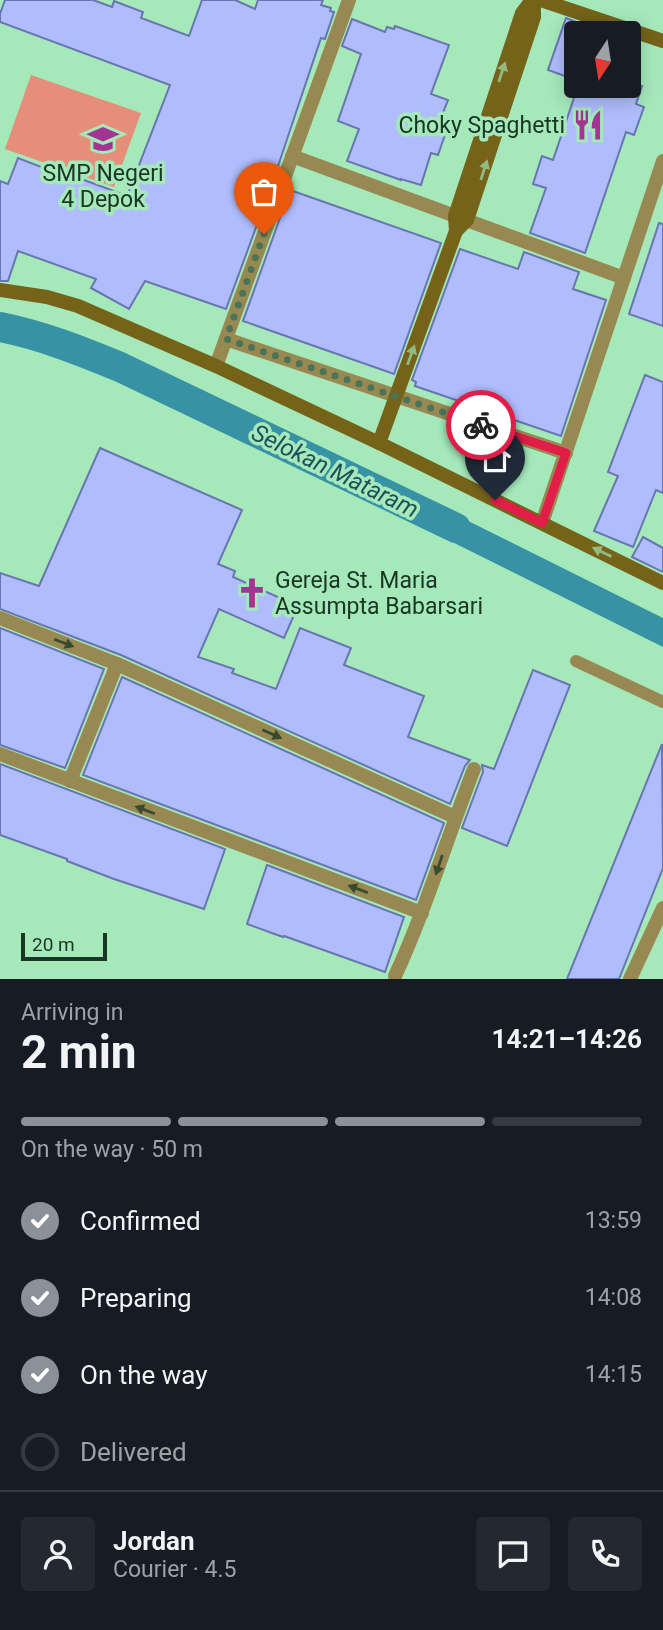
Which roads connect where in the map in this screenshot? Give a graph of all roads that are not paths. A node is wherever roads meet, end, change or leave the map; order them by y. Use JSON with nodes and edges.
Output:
{"nodes":[{"id":1,"x":349,"y":0,"type":"edge"},
{"id":2,"x":533,"y":0,"type":"edge"},
{"id":3,"x":548,"y":1,"type":"edge"},
{"id":4,"x":663,"y":41,"type":"edge"},
{"id":5,"x":292,"y":156,"type":"junction"},
{"id":6,"x":663,"y":161,"type":"edge"},
{"id":7,"x":459,"y":222,"type":"junction"},
{"id":8,"x":624,"y":278,"type":"junction"},
{"id":9,"x":0,"y":290,"type":"edge"},
{"id":10,"x":226,"y":339,"type":"junction"},
{"id":11,"x":216,"y":366,"type":"junction"},
{"id":12,"x":396,"y":397,"type":"junction"},
{"id":13,"x":379,"y":443,"type":"junction"},
{"id":14,"x":566,"y":453,"type":"junction"},
{"id":15,"x":542,"y":523,"type":"junction"},
{"id":16,"x":663,"y":583,"type":"edge"},
{"id":17,"x":0,"y":618,"type":"edge"},
{"id":18,"x":576,"y":661,"type":"dead end"},
{"id":19,"x":117,"y":664,"type":"junction"},
{"id":20,"x":663,"y":702,"type":"edge"},
{"id":21,"x":0,"y":754,"type":"edge"},
{"id":22,"x":474,"y":769,"type":"dead end"},
{"id":23,"x":70,"y":781,"type":"junction"},
{"id":24,"x":456,"y":817,"type":"junction"},
{"id":25,"x":663,"y":908,"type":"edge"},
{"id":26,"x":422,"y":914,"type":"junction"},
{"id":27,"x":395,"y":976,"type":"dead end"},
{"id":28,"x":630,"y":979,"type":"edge"}],
"edges":[{"from":1,"to":5,"type":"street"},
{"from":7,"to":2,"type":"street","one_way":true},
{"from":3,"to":4,"type":"street"},
{"from":5,"to":7,"type":"street"},
{"from":5,"to":10,"type":"street"},
{"from":6,"to":8,"type":"street"},
{"from":7,"to":8,"type":"street"},
{"from":12,"to":7,"type":"street","one_way":true},
{"from":8,"to":14,"type":"street"},
{"from":9,"to":11,"type":"street"},
{"from":10,"to":11,"type":"street"},
{"from":10,"to":12,"type":"street"},
{"from":11,"to":13,"type":"street"},
{"from":12,"to":13,"type":"street"},
{"from":12,"to":14,"type":"street"},
{"from":13,"to":15,"type":"street"},
{"from":14,"to":15,"type":"street"},
{"from":16,"to":15,"type":"street","one_way":true},
{"from":17,"to":19,"type":"street","one_way":true},
{"from":18,"to":20,"type":"lane"},
{"from":19,"to":23,"type":"street"},
{"from":19,"to":24,"type":"street","one_way":true},
{"from":21,"to":23,"type":"street"},
{"from":22,"to":24,"type":"street"},
{"from":26,"to":23,"type":"street","one_way":true},
{"from":24,"to":26,"type":"street","one_way":true},
{"from":25,"to":28,"type":"street"},
{"from":26,"to":27,"type":"street"}]}
